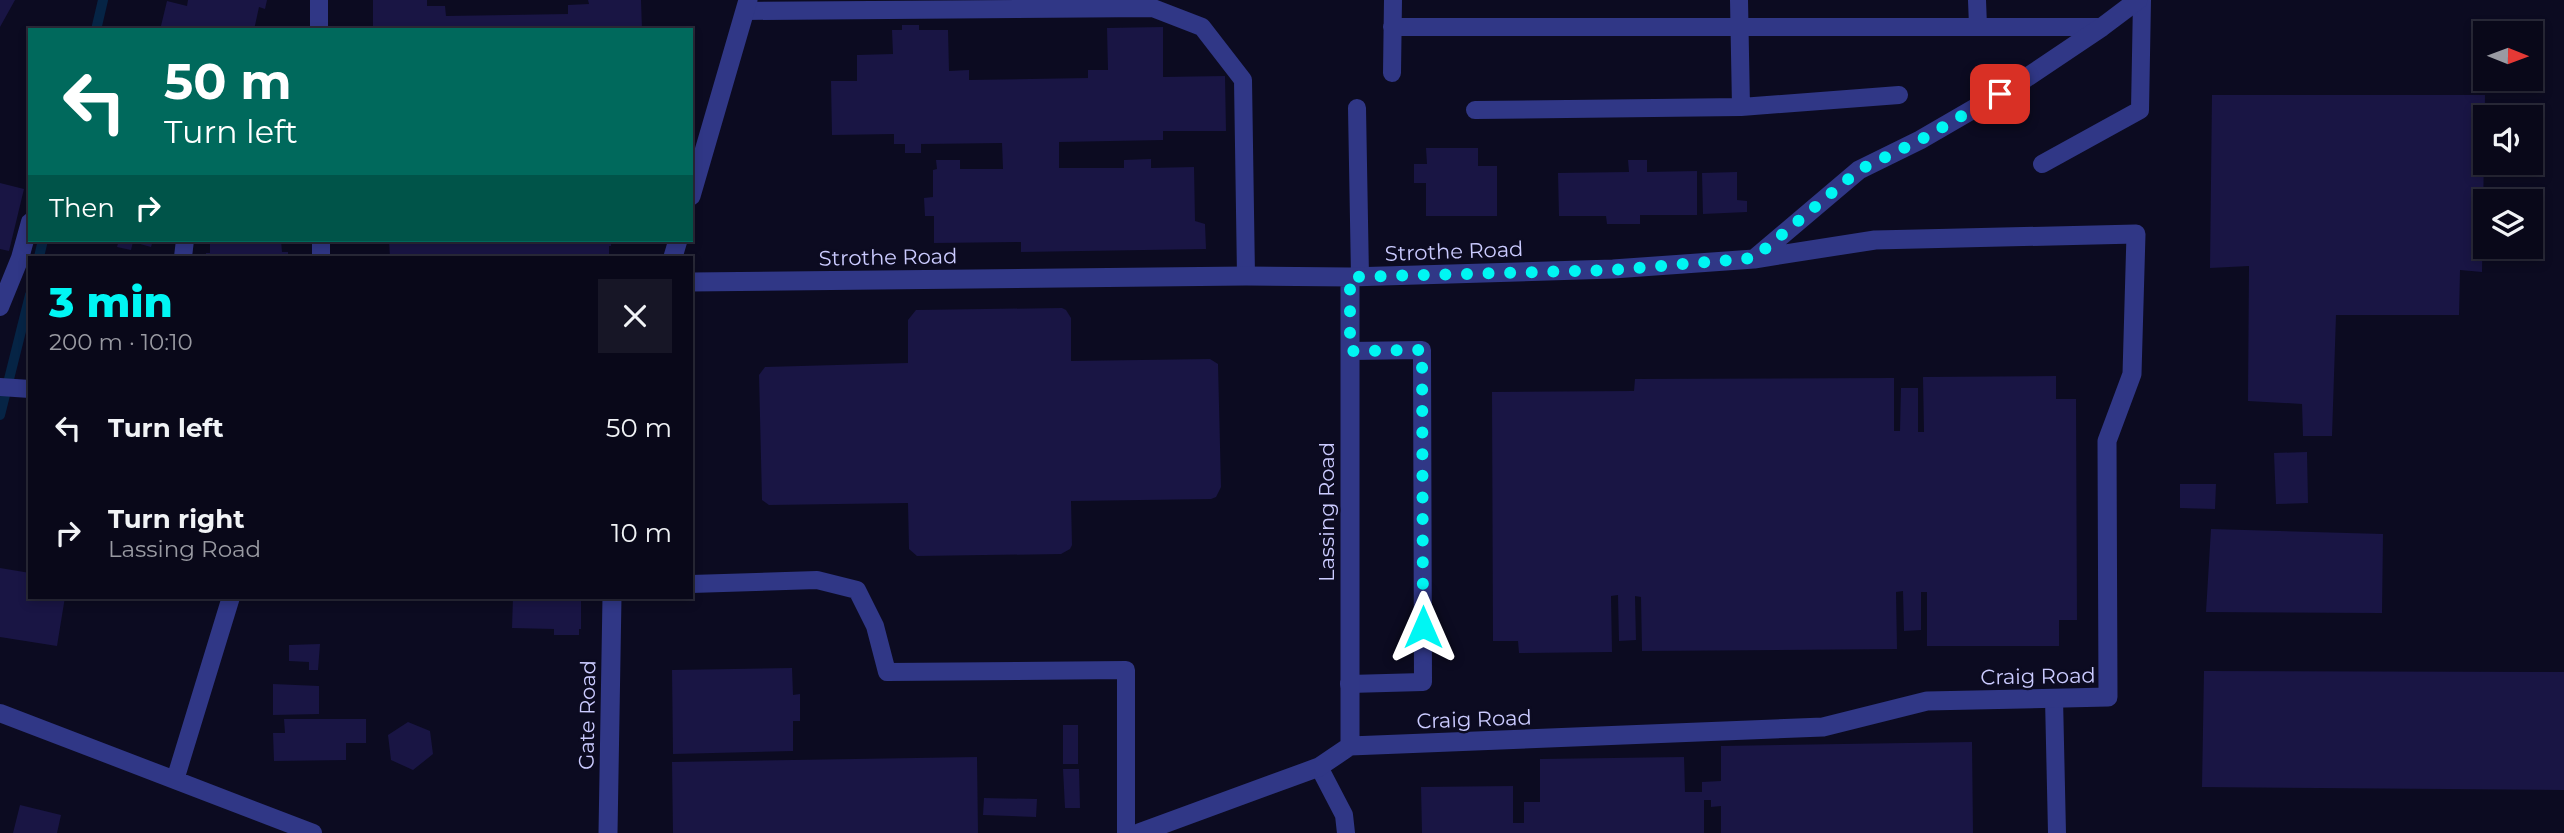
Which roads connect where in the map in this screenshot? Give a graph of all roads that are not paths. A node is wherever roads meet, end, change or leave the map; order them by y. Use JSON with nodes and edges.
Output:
{"nodes":[{"id":1,"x":319,"y":0,"type":"edge"},
{"id":2,"x":1393,"y":0,"type":"edge"},
{"id":3,"x":1740,"y":0,"type":"edge"},
{"id":4,"x":1978,"y":0,"type":"edge"},
{"id":5,"x":2140,"y":0,"type":"edge"},
{"id":6,"x":747,"y":5,"type":"edge"},
{"id":7,"x":1978,"y":26,"type":"junction"},
{"id":8,"x":1392,"y":27,"type":"junction"},
{"id":9,"x":1740,"y":27,"type":"junction"},
{"id":10,"x":2102,"y":27,"type":"junction"},
{"id":11,"x":320,"y":28,"type":"edge"},
{"id":12,"x":1392,"y":73,"type":"dead end"},
{"id":13,"x":1899,"y":95,"type":"dead end"},
{"id":14,"x":1741,"y":107,"type":"junction"},
{"id":15,"x":1357,"y":108,"type":"dead end"},
{"id":16,"x":1475,"y":110,"type":"dead end"},
{"id":17,"x":2042,"y":164,"type":"dead end"},
{"id":18,"x":693,"y":189,"type":"edge"},
{"id":19,"x":28,"y":229,"type":"edge"},
{"id":20,"x":1754,"y":258,"type":"junction"},
{"id":21,"x":1246,"y":276,"type":"junction"},
{"id":22,"x":1355,"y":277,"type":"junction"},
{"id":23,"x":693,"y":282,"type":"edge"},
{"id":24,"x":0,"y":307,"type":"edge"},
{"id":25,"x":1350,"y":351,"type":"junction"},
{"id":26,"x":693,"y":584,"type":"edge"},
{"id":27,"x":230,"y":599,"type":"edge"},
{"id":28,"x":612,"y":599,"type":"edge"},
{"id":29,"x":1349,"y":684,"type":"junction"},
{"id":30,"x":2054,"y":698,"type":"junction"},
{"id":31,"x":0,"y":713,"type":"edge"},
{"id":32,"x":1350,"y":746,"type":"junction"},
{"id":33,"x":1319,"y":767,"type":"junction"},
{"id":34,"x":175,"y":780,"type":"junction"},
{"id":35,"x":313,"y":833,"type":"edge"},
{"id":36,"x":608,"y":833,"type":"edge"},
{"id":37,"x":1138,"y":833,"type":"edge"},
{"id":38,"x":1346,"y":833,"type":"edge"},
{"id":39,"x":2057,"y":833,"type":"edge"}],
"edges":[{"from":1,"to":11,"type":"lane"},
{"from":2,"to":8,"type":"lane"},
{"from":3,"to":9,"type":"lane"},
{"from":4,"to":7,"type":"lane"},
{"from":5,"to":10,"type":"street"},
{"from":5,"to":17,"type":"lane"},
{"from":6,"to":18,"type":"street"},
{"from":6,"to":21,"type":"lane"},
{"from":7,"to":9,"type":"lane"},
{"from":7,"to":10,"type":"lane"},
{"from":8,"to":9,"type":"lane"},
{"from":8,"to":12,"type":"lane"},
{"from":9,"to":14,"type":"lane"},
{"from":10,"to":20,"type":"street"},
{"from":13,"to":14,"type":"lane"},
{"from":14,"to":16,"type":"lane"},
{"from":15,"to":22,"type":"lane"},
{"from":19,"to":24,"type":"lane"},
{"from":20,"to":22,"type":"street","name":"Strothe Road"},
{"from":20,"to":30,"type":"street","name":"Craig Road"},
{"from":21,"to":22,"type":"street","name":"Strothe Road"},
{"from":21,"to":23,"type":"street","name":"Strothe Road"},
{"from":22,"to":25,"type":"street","name":"Lassing Road"},
{"from":25,"to":29,"type":"street","name":"Lassing Road"},
{"from":25,"to":29,"type":"lane"},
{"from":26,"to":37,"type":"lane"},
{"from":27,"to":34,"type":"lane"},
{"from":28,"to":36,"type":"street","name":"Gate Road"},
{"from":29,"to":32,"type":"street","name":"Lassing Road"},
{"from":30,"to":32,"type":"street","name":"Craig Road"},
{"from":30,"to":39,"type":"lane"},
{"from":31,"to":34,"type":"lane"},
{"from":32,"to":33,"type":"street"},
{"from":33,"to":37,"type":"street"},
{"from":33,"to":38,"type":"lane"},
{"from":34,"to":35,"type":"lane"}]}
